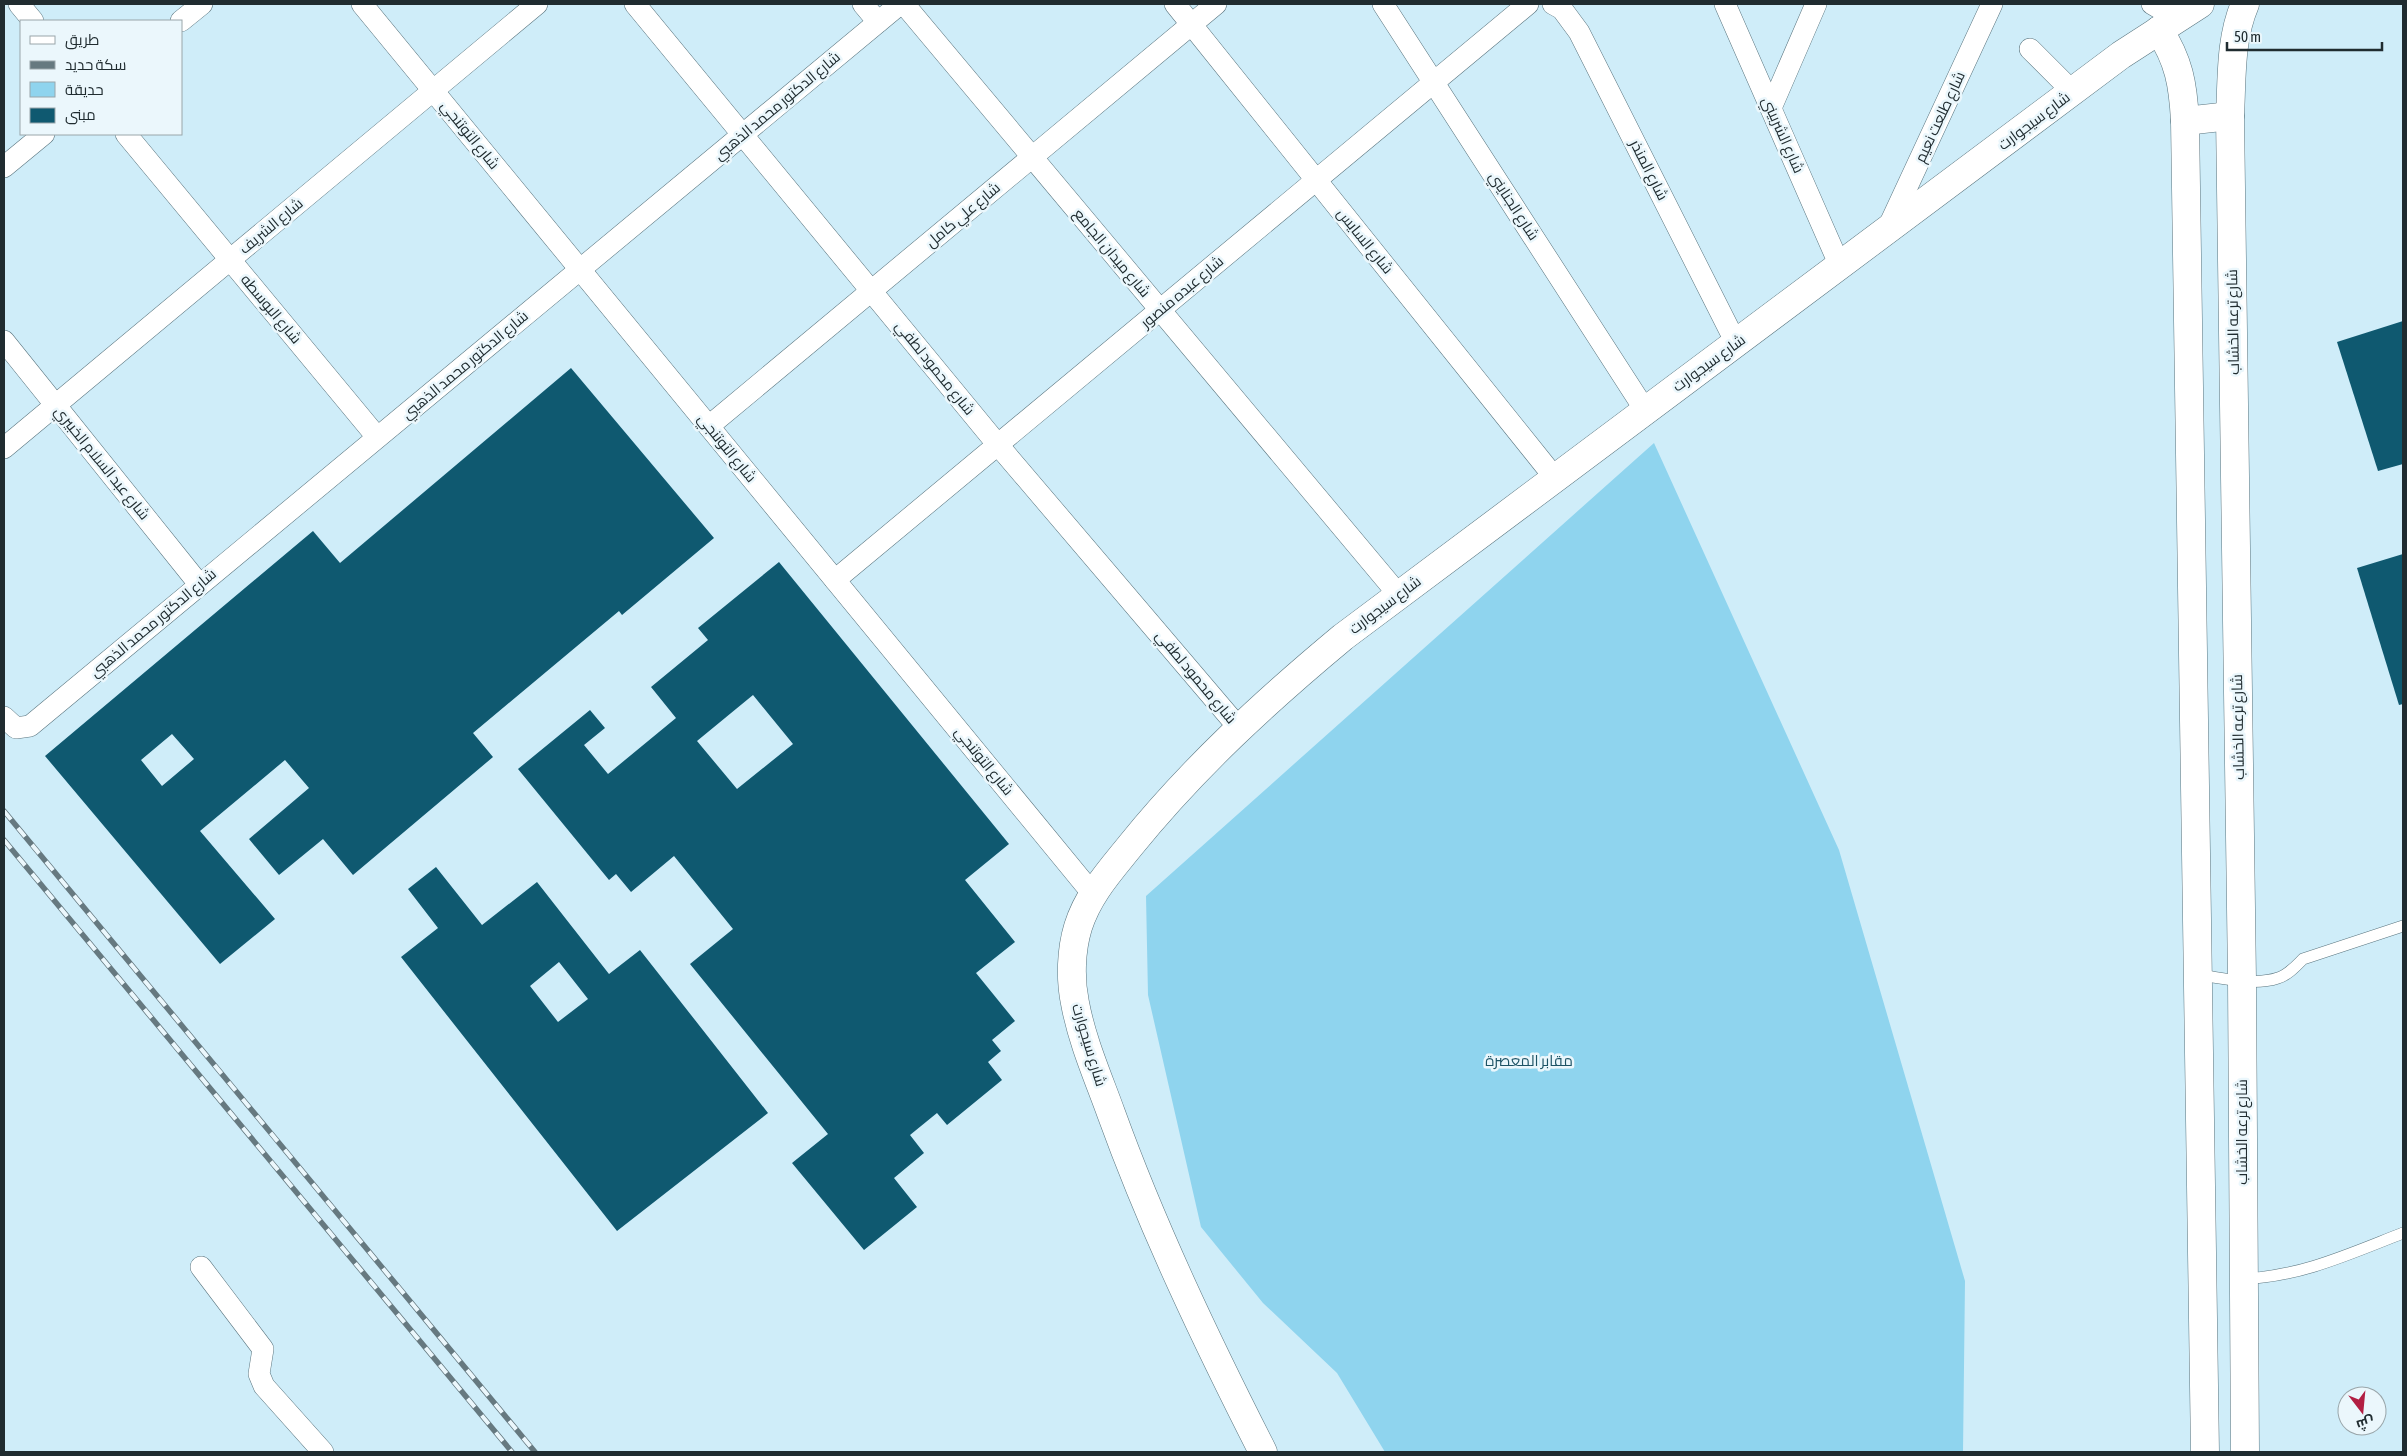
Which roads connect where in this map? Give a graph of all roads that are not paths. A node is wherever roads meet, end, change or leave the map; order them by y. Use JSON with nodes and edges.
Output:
{"nodes":[{"id":1,"x":19,"y":4,"type":"edge"},
{"id":2,"x":202,"y":4,"type":"edge"},
{"id":3,"x":362,"y":4,"type":"edge"},
{"id":4,"x":537,"y":4,"type":"edge"},
{"id":5,"x":636,"y":4,"type":"edge"},
{"id":6,"x":863,"y":4,"type":"edge"},
{"id":7,"x":900,"y":4,"type":"edge"},
{"id":8,"x":904,"y":4,"type":"edge"},
{"id":9,"x":1175,"y":4,"type":"edge"},
{"id":10,"x":1216,"y":4,"type":"edge"},
{"id":11,"x":1383,"y":4,"type":"edge"},
{"id":12,"x":1528,"y":4,"type":"edge"},
{"id":13,"x":1553,"y":4,"type":"edge"},
{"id":14,"x":1725,"y":4,"type":"edge"},
{"id":15,"x":1816,"y":4,"type":"edge"},
{"id":16,"x":1992,"y":4,"type":"edge"},
{"id":17,"x":2200,"y":4,"type":"edge"},
{"id":18,"x":2245,"y":4,"type":"edge"},
{"id":19,"x":2162,"y":17,"type":"edge"},
{"id":20,"x":32,"y":20,"type":"edge"},
{"id":21,"x":182,"y":20,"type":"edge"},
{"id":22,"x":878,"y":22,"type":"junction"},
{"id":23,"x":1192,"y":24,"type":"junction"},
{"id":24,"x":2030,"y":49,"type":"dead end"},
{"id":25,"x":1434,"y":82,"type":"junction"},
{"id":26,"x":433,"y":90,"type":"junction"},
{"id":27,"x":2073,"y":92,"type":"junction"},
{"id":28,"x":1771,"y":108,"type":"junction"},
{"id":29,"x":2230,"y":116,"type":"junction"},
{"id":30,"x":2185,"y":122,"type":"junction"},
{"id":31,"x":743,"y":134,"type":"junction"},
{"id":32,"x":43,"y":135,"type":"edge"},
{"id":33,"x":127,"y":135,"type":"edge"},
{"id":34,"x":1032,"y":157,"type":"junction"},
{"id":35,"x":4,"y":167,"type":"edge"},
{"id":36,"x":1316,"y":180,"type":"junction"},
{"id":37,"x":1887,"y":230,"type":"junction"},
{"id":38,"x":230,"y":260,"type":"junction"},
{"id":39,"x":1840,"y":266,"type":"junction"},
{"id":40,"x":580,"y":269,"type":"junction"},
{"id":41,"x":872,"y":291,"type":"junction"},
{"id":42,"x":1160,"y":310,"type":"junction"},
{"id":43,"x":4,"y":341,"type":"edge"},
{"id":44,"x":1736,"y":343,"type":"junction"},
{"id":45,"x":55,"y":405,"type":"junction"},
{"id":46,"x":1645,"y":410,"type":"junction"},
{"id":47,"x":709,"y":426,"type":"junction"},
{"id":48,"x":377,"y":437,"type":"junction"},
{"id":49,"x":998,"y":444,"type":"junction"},
{"id":50,"x":4,"y":448,"type":"edge"},
{"id":51,"x":1555,"y":478,"type":"junction"},
{"id":52,"x":835,"y":580,"type":"junction"},
{"id":53,"x":199,"y":584,"type":"junction"},
{"id":54,"x":1398,"y":594,"type":"junction"},
{"id":55,"x":4,"y":717,"type":"edge"},
{"id":56,"x":1239,"y":728,"type":"junction"},
{"id":57,"x":1092,"y":893,"type":"junction"},
{"id":58,"x":2403,"y":926,"type":"edge"},
{"id":59,"x":2199,"y":975,"type":"junction"},
{"id":60,"x":2242,"y":980,"type":"junction"},
{"id":61,"x":2403,"y":1233,"type":"edge"},
{"id":62,"x":201,"y":1267,"type":"dead end"},
{"id":63,"x":2244,"y":1279,"type":"junction"},
{"id":64,"x":2202,"y":1280,"type":"junction"},
{"id":65,"x":323,"y":1452,"type":"edge"},
{"id":66,"x":1263,"y":1452,"type":"edge"},
{"id":67,"x":2205,"y":1452,"type":"edge"},
{"id":68,"x":2245,"y":1452,"type":"edge"}],
"edges":[{"from":1,"to":20,"type":"street"},
{"from":2,"to":21,"type":"street"},
{"from":3,"to":26,"type":"street","name":"شارع التوتنجي"},
{"from":4,"to":26,"type":"street","name":"شارع الشريف"},
{"from":5,"to":31,"type":"street","name":"شارع محمود لطفي"},
{"from":6,"to":22,"type":"street"},
{"from":7,"to":22,"type":"street","name":"شارع الدكتور محمد الذهبي"},
{"from":8,"to":34,"type":"street","name":"شارع ميدان الجامع"},
{"from":9,"to":23,"type":"street","name":"شارع السايس"},
{"from":10,"to":23,"type":"street","name":"شارع علي كامل"},
{"from":11,"to":25,"type":"street","name":"شارع الجنايني"},
{"from":12,"to":25,"type":"street","name":"شارع عبده منصور"},
{"from":13,"to":44,"type":"street","name":"شارع المنذر"},
{"from":14,"to":28,"type":"street","name":"شارع الشربيني"},
{"from":15,"to":28,"type":"street"},
{"from":16,"to":37,"type":"street","name":"شارع طلعت نعيم"},
{"from":17,"to":19,"type":"street","name":"شارع سيجوارت"},
{"from":18,"to":29,"type":"street","name":"شارع ترعه الخشاب"},
{"from":19,"to":27,"type":"street","name":"شارع سيجوارت"},
{"from":19,"to":30,"type":"street"},
{"from":22,"to":31,"type":"street","name":"شارع الدكتور محمد الذهبي"},
{"from":23,"to":34,"type":"street","name":"شارع علي كامل"},
{"from":23,"to":36,"type":"street","name":"شارع السايس"},
{"from":24,"to":27,"type":"street"},
{"from":25,"to":36,"type":"street","name":"شارع عبده منصور"},
{"from":25,"to":46,"type":"street","name":"شارع الجنايني"},
{"from":26,"to":38,"type":"street","name":"شارع الشريف"},
{"from":26,"to":40,"type":"street","name":"شارع التوتنجي"},
{"from":27,"to":37,"type":"street","name":"شارع سيجوارت"},
{"from":28,"to":39,"type":"street","name":"شارع الشربيني"},
{"from":29,"to":30,"type":"street"},
{"from":29,"to":60,"type":"street","name":"شارع ترعه الخشاب"},
{"from":30,"to":59,"type":"street"},
{"from":31,"to":40,"type":"street","name":"شارع الدكتور محمد الذهبي"},
{"from":31,"to":41,"type":"street","name":"شارع محمود لطفي"},
{"from":32,"to":35,"type":"street"},
{"from":33,"to":38,"type":"street","name":"شارع البوسطه"},
{"from":34,"to":41,"type":"street","name":"شارع علي كامل"},
{"from":34,"to":42,"type":"street","name":"شارع ميدان الجامع"},
{"from":36,"to":42,"type":"street","name":"شارع عبده منصور"},
{"from":36,"to":51,"type":"street","name":"شارع السايس"},
{"from":37,"to":39,"type":"street","name":"شارع سيجوارت"},
{"from":38,"to":45,"type":"street","name":"شارع الشريف"},
{"from":38,"to":48,"type":"street","name":"شارع البوسطه"},
{"from":39,"to":44,"type":"street","name":"شارع سيجوارت"},
{"from":40,"to":47,"type":"street","name":"شارع التوتنجي"},
{"from":40,"to":48,"type":"street","name":"شارع الدكتور محمد الذهبي"},
{"from":41,"to":47,"type":"street","name":"شارع علي كامل"},
{"from":41,"to":49,"type":"street","name":"شارع محمود لطفي"},
{"from":42,"to":49,"type":"street","name":"شارع عبده منصور"},
{"from":42,"to":54,"type":"street","name":"شارع ميدان الجامع"},
{"from":43,"to":45,"type":"street","name":"شارع عبد السلام الخبيري"},
{"from":44,"to":46,"type":"street","name":"شارع سيجوارت"},
{"from":45,"to":50,"type":"street","name":"شارع الشريف"},
{"from":45,"to":53,"type":"street","name":"شارع عبد السلام الخبيري"},
{"from":46,"to":51,"type":"street","name":"شارع سيجوارت"},
{"from":47,"to":52,"type":"street","name":"شارع التوتنجي"},
{"from":48,"to":53,"type":"street","name":"شارع الدكتور محمد الذهبي"},
{"from":49,"to":52,"type":"street","name":"شارع عبده منصور"},
{"from":49,"to":56,"type":"street","name":"شارع محمود لطفي"},
{"from":51,"to":54,"type":"street","name":"شارع سيجوارت"},
{"from":52,"to":57,"type":"street","name":"شارع التوتنجي"},
{"from":53,"to":55,"type":"street","name":"شارع الدكتور محمد الذهبي"},
{"from":54,"to":56,"type":"street","name":"شارع سيجوارت"},
{"from":56,"to":57,"type":"street","name":"شارع سيجوارت"},
{"from":57,"to":66,"type":"street","name":"شارع سيجوارت"},
{"from":58,"to":60,"type":"lane"},
{"from":59,"to":60,"type":"lane"},
{"from":59,"to":64,"type":"street"},
{"from":60,"to":63,"type":"street","name":"شارع ترعه الخشاب"},
{"from":61,"to":63,"type":"lane"},
{"from":62,"to":65,"type":"street"},
{"from":63,"to":64,"type":"street"},
{"from":63,"to":68,"type":"street","name":"شارع ترعه الخشاب"},
{"from":64,"to":67,"type":"street"}]}
